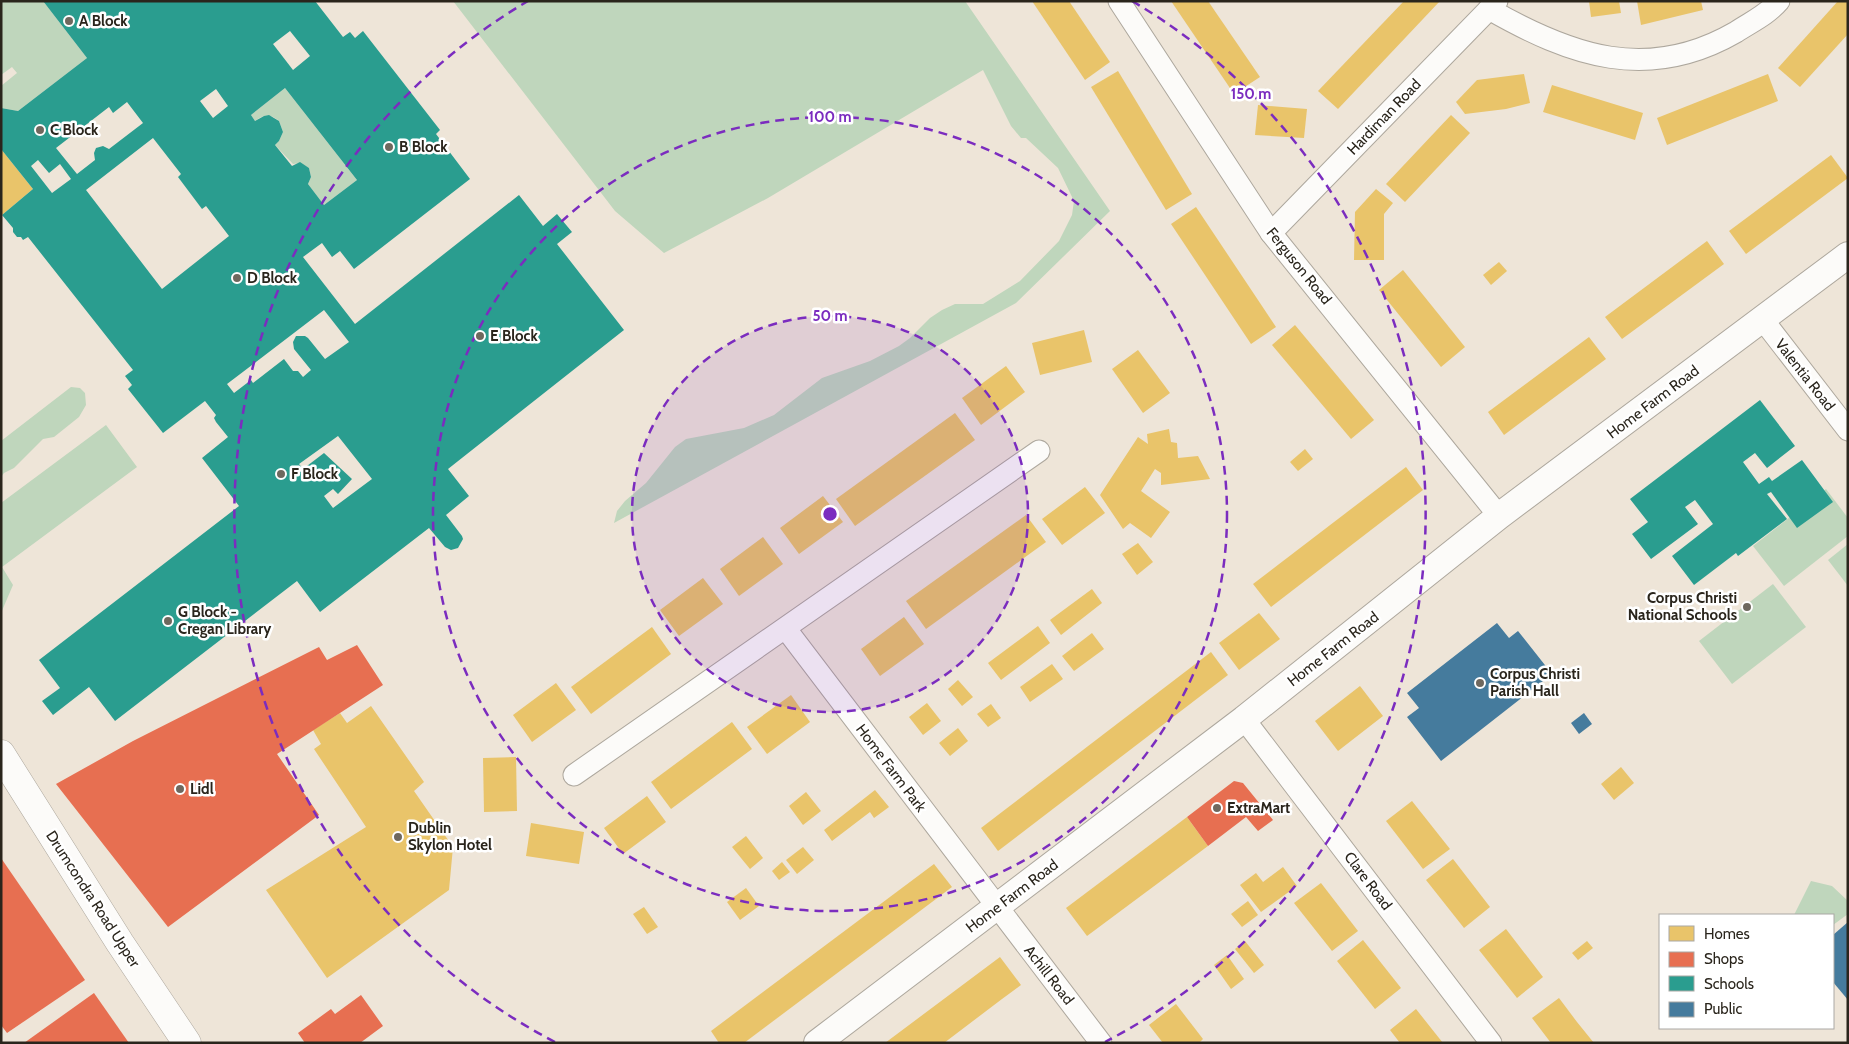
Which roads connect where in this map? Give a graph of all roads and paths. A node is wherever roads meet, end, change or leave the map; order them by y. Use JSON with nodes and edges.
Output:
{"nodes":[{"id":1,"x":1119,"y":1,"type":"edge"},
{"id":2,"x":1779,"y":1,"type":"edge"},
{"id":3,"x":1493,"y":5,"type":"edge"},
{"id":4,"x":1271,"y":233,"type":"junction"},
{"id":5,"x":1848,"y":255,"type":"edge"},
{"id":6,"x":1762,"y":320,"type":"junction"},
{"id":7,"x":1848,"y":430,"type":"edge"},
{"id":8,"x":1039,"y":451,"type":"dead end"},
{"id":9,"x":1499,"y":516,"type":"junction"},
{"id":10,"x":786,"y":629,"type":"junction"},
{"id":11,"x":1244,"y":719,"type":"junction"},
{"id":12,"x":1,"y":754,"type":"edge"},
{"id":13,"x":574,"y":775,"type":"dead end"},
{"id":14,"x":997,"y":907,"type":"junction"},
{"id":15,"x":187,"y":1043,"type":"edge"},
{"id":16,"x":817,"y":1043,"type":"edge"},
{"id":17,"x":1101,"y":1043,"type":"edge"},
{"id":18,"x":1491,"y":1043,"type":"edge"}],
"edges":[{"from":1,"to":4,"type":"street","name":"Ferguson Road"},
{"from":2,"to":3,"type":"street"},
{"from":3,"to":4,"type":"street","name":"Hardiman Road"},
{"from":4,"to":9,"type":"street","name":"Ferguson Road"},
{"from":5,"to":6,"type":"street","name":"Home Farm Road"},
{"from":6,"to":7,"type":"street","name":"Valentia Road"},
{"from":6,"to":9,"type":"street","name":"Home Farm Road"},
{"from":8,"to":10,"type":"street"},
{"from":9,"to":11,"type":"street","name":"Home Farm Road"},
{"from":10,"to":13,"type":"street"},
{"from":10,"to":14,"type":"street","name":"Home Farm Park"},
{"from":11,"to":14,"type":"street","name":"Home Farm Road"},
{"from":11,"to":18,"type":"street","name":"Clare Road"},
{"from":12,"to":15,"type":"main road","name":"Drumcondra Road Upper"},
{"from":14,"to":16,"type":"street","name":"Home Farm Road"},
{"from":14,"to":17,"type":"street","name":"Achill Road"}]}
